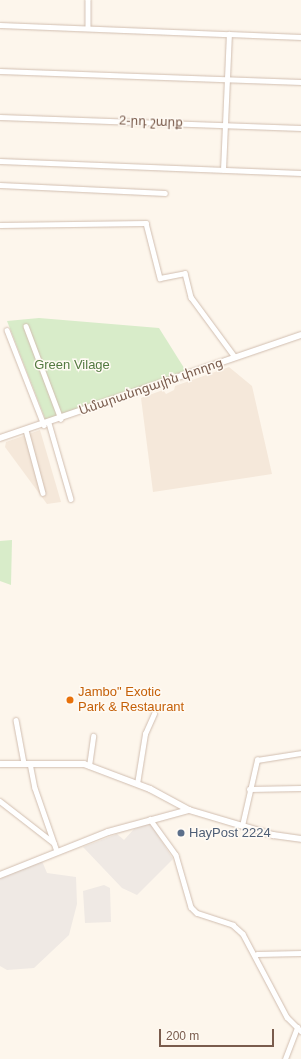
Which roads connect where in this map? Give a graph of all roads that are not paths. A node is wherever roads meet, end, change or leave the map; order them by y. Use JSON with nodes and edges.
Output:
{"nodes":[{"id":1,"x":88,"y":0,"type":"edge"},
{"id":2,"x":0,"y":25,"type":"edge"},
{"id":3,"x":88,"y":28,"type":"junction"},
{"id":4,"x":228,"y":34,"type":"junction"},
{"id":5,"x":301,"y":37,"type":"edge"},
{"id":6,"x":0,"y":71,"type":"edge"},
{"id":7,"x":227,"y":80,"type":"junction"},
{"id":8,"x":301,"y":82,"type":"edge"},
{"id":9,"x":0,"y":117,"type":"edge"},
{"id":10,"x":225,"y":125,"type":"junction"},
{"id":11,"x":301,"y":128,"type":"edge"},
{"id":12,"x":0,"y":161,"type":"edge"},
{"id":13,"x":223,"y":170,"type":"junction"},
{"id":14,"x":301,"y":173,"type":"edge"},
{"id":15,"x":0,"y":185,"type":"edge"},
{"id":16,"x":164,"y":193,"type":"dead end"},
{"id":17,"x":0,"y":225,"type":"edge"},
{"id":18,"x":26,"y":326,"type":"dead end"},
{"id":19,"x":7,"y":330,"type":"dead end"},
{"id":20,"x":301,"y":335,"type":"edge"},
{"id":21,"x":235,"y":358,"type":"junction"},
{"id":22,"x":61,"y":419,"type":"junction"},
{"id":23,"x":46,"y":424,"type":"junction"},
{"id":24,"x":26,"y":430,"type":"junction"},
{"id":25,"x":0,"y":438,"type":"edge"},
{"id":26,"x":42,"y":493,"type":"dead end"},
{"id":27,"x":71,"y":499,"type":"dead end"},
{"id":28,"x":154,"y":714,"type":"dead end"},
{"id":29,"x":16,"y":720,"type":"dead end"},
{"id":30,"x":93,"y":736,"type":"dead end"},
{"id":31,"x":301,"y":754,"type":"edge"},
{"id":32,"x":27,"y":763,"type":"junction"},
{"id":33,"x":0,"y":764,"type":"edge"},
{"id":34,"x":89,"y":766,"type":"junction"},
{"id":35,"x":137,"y":784,"type":"junction"},
{"id":36,"x":301,"y":788,"type":"edge"},
{"id":37,"x":250,"y":789,"type":"junction"},
{"id":38,"x":0,"y":801,"type":"edge"},
{"id":39,"x":189,"y":810,"type":"junction"},
{"id":40,"x":150,"y":818,"type":"junction"},
{"id":41,"x":242,"y":826,"type":"junction"},
{"id":42,"x":301,"y":839,"type":"edge"},
{"id":43,"x":54,"y":843,"type":"junction"},
{"id":44,"x":57,"y":851,"type":"junction"},
{"id":45,"x":0,"y":875,"type":"edge"},
{"id":46,"x":301,"y":953,"type":"edge"},
{"id":47,"x":257,"y":954,"type":"junction"},
{"id":48,"x":299,"y":1029,"type":"edge"},
{"id":49,"x":285,"y":1059,"type":"edge"}],
"edges":[{"from":1,"to":3,"type":"street"},
{"from":2,"to":3,"type":"street"},
{"from":3,"to":4,"type":"street"},
{"from":4,"to":5,"type":"street"},
{"from":4,"to":7,"type":"street"},
{"from":6,"to":7,"type":"street"},
{"from":7,"to":8,"type":"street"},
{"from":7,"to":10,"type":"street"},
{"from":9,"to":10,"type":"street","name":"2-րդ շարք"},
{"from":10,"to":11,"type":"street","name":"2-րդ շարք"},
{"from":10,"to":13,"type":"street"},
{"from":12,"to":13,"type":"street"},
{"from":13,"to":14,"type":"street"},
{"from":15,"to":16,"type":"street"},
{"from":17,"to":21,"type":"street"},
{"from":18,"to":22,"type":"street"},
{"from":19,"to":23,"type":"street"},
{"from":20,"to":21,"type":"street","name":"Ամարանոցային փողոց"},
{"from":21,"to":22,"type":"street","name":"Ամարանոցային փողոց"},
{"from":22,"to":23,"type":"street","name":"Ամարանոցային փողոց"},
{"from":23,"to":24,"type":"street","name":"Ամարանոցային փողոց"},
{"from":23,"to":27,"type":"street"},
{"from":24,"to":25,"type":"street","name":"Ամարանոցային փողոց"},
{"from":24,"to":26,"type":"street"},
{"from":28,"to":35,"type":"street"},
{"from":29,"to":32,"type":"street"},
{"from":30,"to":34,"type":"street"},
{"from":31,"to":37,"type":"street"},
{"from":32,"to":33,"type":"street"},
{"from":32,"to":34,"type":"street"},
{"from":32,"to":43,"type":"street"},
{"from":34,"to":35,"type":"street"},
{"from":35,"to":39,"type":"street"},
{"from":36,"to":37,"type":"street"},
{"from":37,"to":41,"type":"street"},
{"from":38,"to":43,"type":"street"},
{"from":39,"to":40,"type":"street"},
{"from":39,"to":41,"type":"street"},
{"from":40,"to":44,"type":"street"},
{"from":40,"to":47,"type":"street"},
{"from":41,"to":42,"type":"street"},
{"from":43,"to":44,"type":"street"},
{"from":44,"to":45,"type":"street"},
{"from":46,"to":47,"type":"street"},
{"from":47,"to":48,"type":"street"},
{"from":48,"to":49,"type":"street"}]}
